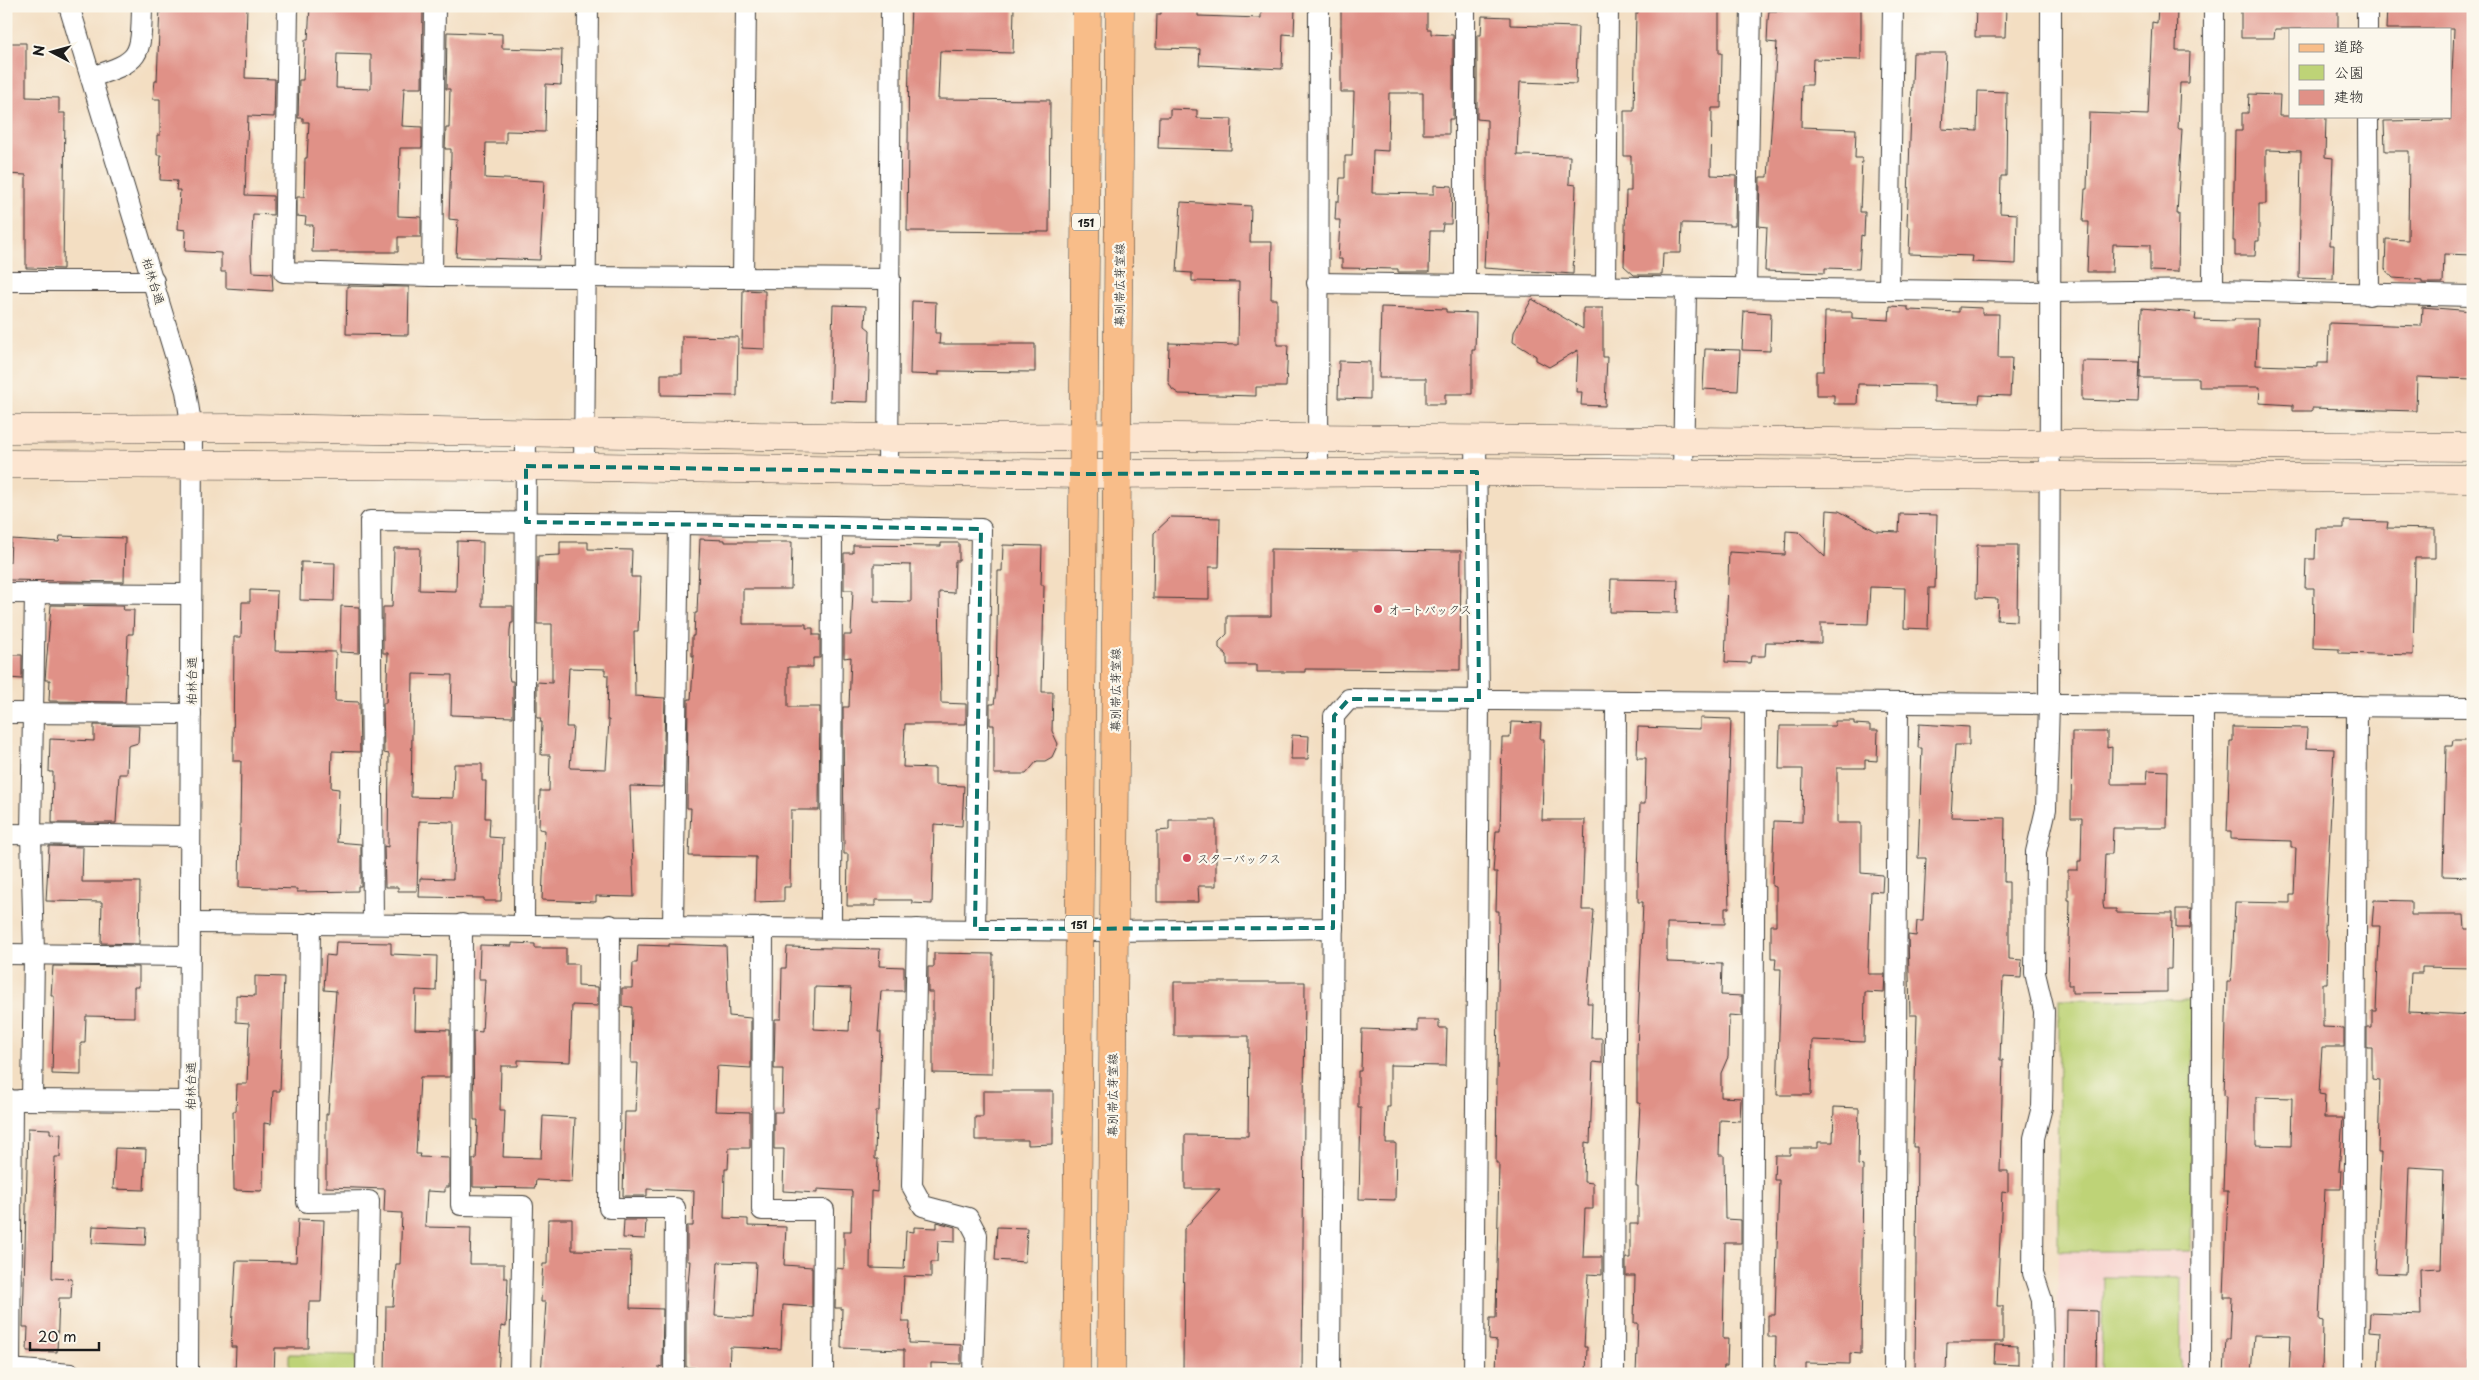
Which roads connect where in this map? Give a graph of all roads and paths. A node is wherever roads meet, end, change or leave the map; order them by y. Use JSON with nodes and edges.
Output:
{"nodes":[{"id":1,"x":69,"y":6,"type":"edge"},
{"id":2,"x":142,"y":6,"type":"edge"},
{"id":3,"x":288,"y":6,"type":"edge"},
{"id":4,"x":435,"y":6,"type":"edge"},
{"id":5,"x":588,"y":6,"type":"edge"},
{"id":6,"x":746,"y":6,"type":"edge"},
{"id":7,"x":891,"y":6,"type":"edge"},
{"id":8,"x":1086,"y":6,"type":"edge"},
{"id":9,"x":1120,"y":6,"type":"edge"},
{"id":10,"x":1319,"y":6,"type":"edge"},
{"id":11,"x":1465,"y":6,"type":"edge"},
{"id":12,"x":1608,"y":6,"type":"edge"},
{"id":13,"x":1751,"y":6,"type":"edge"},
{"id":14,"x":1893,"y":6,"type":"edge"},
{"id":15,"x":2051,"y":6,"type":"edge"},
{"id":16,"x":2214,"y":6,"type":"edge"},
{"id":17,"x":2367,"y":6,"type":"edge"},
{"id":18,"x":2368,"y":28,"type":"edge"},
{"id":19,"x":91,"y":77,"type":"junction"},
{"id":20,"x":2368,"y":118,"type":"edge"},
{"id":21,"x":432,"y":276,"type":"junction"},
{"id":22,"x":584,"y":277,"type":"junction"},
{"id":23,"x":743,"y":278,"type":"junction"},
{"id":24,"x":890,"y":279,"type":"junction"},
{"id":25,"x":6,"y":280,"type":"edge"},
{"id":26,"x":154,"y":281,"type":"junction"},
{"id":27,"x":1317,"y":283,"type":"junction"},
{"id":28,"x":1465,"y":285,"type":"junction"},
{"id":29,"x":1606,"y":288,"type":"junction"},
{"id":30,"x":1686,"y":288,"type":"junction"},
{"id":31,"x":1746,"y":288,"type":"junction"},
{"id":32,"x":1889,"y":289,"type":"junction"},
{"id":33,"x":2213,"y":290,"type":"junction"},
{"id":34,"x":2049,"y":292,"type":"junction"},
{"id":35,"x":2369,"y":295,"type":"junction"},
{"id":36,"x":2473,"y":296,"type":"edge"},
{"id":37,"x":6,"y":429,"type":"edge"},
{"id":38,"x":192,"y":430,"type":"junction"},
{"id":39,"x":526,"y":432,"type":"junction"},
{"id":40,"x":585,"y":432,"type":"junction"},
{"id":41,"x":890,"y":438,"type":"junction"},
{"id":42,"x":1118,"y":438,"type":"junction"},
{"id":43,"x":1318,"y":438,"type":"junction"},
{"id":44,"x":1084,"y":439,"type":"junction"},
{"id":45,"x":1476,"y":439,"type":"junction"},
{"id":46,"x":1684,"y":441,"type":"junction"},
{"id":47,"x":2049,"y":443,"type":"junction"},
{"id":48,"x":2473,"y":447,"type":"edge"},
{"id":49,"x":6,"y":464,"type":"edge"},
{"id":50,"x":192,"y":466,"type":"junction"},
{"id":51,"x":526,"y":466,"type":"junction"},
{"id":52,"x":584,"y":466,"type":"junction"},
{"id":53,"x":888,"y":470,"type":"junction"},
{"id":54,"x":1477,"y":472,"type":"junction"},
{"id":55,"x":1084,"y":474,"type":"junction"},
{"id":56,"x":1117,"y":474,"type":"junction"},
{"id":57,"x":1318,"y":474,"type":"junction"},
{"id":58,"x":1683,"y":474,"type":"junction"},
{"id":59,"x":2048,"y":477,"type":"junction"},
{"id":60,"x":2473,"y":480,"type":"edge"},
{"id":61,"x":526,"y":522,"type":"junction"},
{"id":62,"x":679,"y":524,"type":"junction"},
{"id":63,"x":832,"y":526,"type":"junction"},
{"id":64,"x":6,"y":593,"type":"edge"},
{"id":65,"x":35,"y":593,"type":"junction"},
{"id":66,"x":191,"y":594,"type":"junction"},
{"id":67,"x":1480,"y":700,"type":"junction"},
{"id":68,"x":1616,"y":701,"type":"junction"},
{"id":69,"x":1755,"y":702,"type":"junction"},
{"id":70,"x":1898,"y":703,"type":"junction"},
{"id":71,"x":2049,"y":703,"type":"junction"},
{"id":72,"x":2203,"y":706,"type":"junction"},
{"id":73,"x":2358,"y":706,"type":"junction"},
{"id":74,"x":2473,"y":707,"type":"edge"},
{"id":75,"x":6,"y":712,"type":"edge"},
{"id":76,"x":33,"y":713,"type":"junction"},
{"id":77,"x":191,"y":714,"type":"junction"},
{"id":78,"x":6,"y":834,"type":"edge"},
{"id":79,"x":31,"y":834,"type":"junction"},
{"id":80,"x":190,"y":836,"type":"junction"},
{"id":81,"x":190,"y":923,"type":"junction"},
{"id":82,"x":310,"y":923,"type":"junction"},
{"id":83,"x":373,"y":924,"type":"junction"},
{"id":84,"x":462,"y":924,"type":"junction"},
{"id":85,"x":524,"y":925,"type":"junction"},
{"id":86,"x":610,"y":925,"type":"junction"},
{"id":87,"x":673,"y":926,"type":"junction"},
{"id":88,"x":764,"y":927,"type":"junction"},
{"id":89,"x":831,"y":928,"type":"junction"},
{"id":90,"x":1333,"y":928,"type":"junction"},
{"id":91,"x":917,"y":929,"type":"junction"},
{"id":92,"x":975,"y":929,"type":"junction"},
{"id":93,"x":1079,"y":931,"type":"junction"},
{"id":94,"x":1113,"y":931,"type":"junction"},
{"id":95,"x":6,"y":954,"type":"edge"},
{"id":96,"x":34,"y":954,"type":"junction"},
{"id":97,"x":190,"y":956,"type":"junction"},
{"id":98,"x":9,"y":1100,"type":"edge"},
{"id":99,"x":32,"y":1100,"type":"junction"},
{"id":100,"x":190,"y":1101,"type":"junction"},
{"id":101,"x":71,"y":1374,"type":"edge"},
{"id":102,"x":188,"y":1374,"type":"edge"},
{"id":103,"x":366,"y":1374,"type":"edge"},
{"id":104,"x":520,"y":1374,"type":"edge"},
{"id":105,"x":674,"y":1374,"type":"edge"},
{"id":106,"x":824,"y":1374,"type":"edge"},
{"id":107,"x":973,"y":1374,"type":"edge"},
{"id":108,"x":1076,"y":1374,"type":"edge"},
{"id":109,"x":1111,"y":1374,"type":"edge"},
{"id":110,"x":1330,"y":1374,"type":"edge"},
{"id":111,"x":1474,"y":1374,"type":"edge"},
{"id":112,"x":1614,"y":1374,"type":"edge"},
{"id":113,"x":1752,"y":1374,"type":"edge"},
{"id":114,"x":1894,"y":1374,"type":"edge"},
{"id":115,"x":2044,"y":1374,"type":"edge"},
{"id":116,"x":2201,"y":1374,"type":"edge"},
{"id":117,"x":2354,"y":1374,"type":"edge"}],
"edges":[{"from":1,"to":19,"type":"street","name":"柏林台通"},
{"from":2,"to":19,"type":"street"},
{"from":3,"to":21,"type":"street"},
{"from":4,"to":21,"type":"street"},
{"from":5,"to":22,"type":"street"},
{"from":6,"to":23,"type":"street"},
{"from":7,"to":24,"type":"street"},
{"from":8,"to":44,"type":"main road","number":"151"},
{"from":9,"to":42,"type":"main road","name":"幕別帯広芽室線"},
{"from":10,"to":27,"type":"street"},
{"from":11,"to":28,"type":"street"},
{"from":12,"to":29,"type":"street"},
{"from":13,"to":31,"type":"street"},
{"from":14,"to":32,"type":"street"},
{"from":15,"to":34,"type":"street"},
{"from":16,"to":33,"type":"street"},
{"from":17,"to":18,"type":"street"},
{"from":19,"to":26,"type":"street","name":"柏林台通"},
{"from":20,"to":35,"type":"street"},
{"from":21,"to":22,"type":"street"},
{"from":22,"to":23,"type":"street"},
{"from":22,"to":40,"type":"street"},
{"from":23,"to":24,"type":"street"},
{"from":24,"to":41,"type":"street"},
{"from":25,"to":26,"type":"street"},
{"from":26,"to":38,"type":"street","name":"柏林台通"},
{"from":27,"to":28,"type":"street"},
{"from":27,"to":43,"type":"street"},
{"from":28,"to":29,"type":"street"},
{"from":29,"to":30,"type":"street"},
{"from":30,"to":31,"type":"street"},
{"from":30,"to":46,"type":"street"},
{"from":31,"to":32,"type":"street"},
{"from":32,"to":34,"type":"street"},
{"from":33,"to":34,"type":"street"},
{"from":33,"to":35,"type":"street"},
{"from":34,"to":47,"type":"street"},
{"from":35,"to":36,"type":"street"},
{"from":37,"to":38,"type":"street"},
{"from":38,"to":39,"type":"street"},
{"from":38,"to":50,"type":"street","name":"柏林台通"},
{"from":39,"to":40,"type":"street"},
{"from":39,"to":51,"type":"street"},
{"from":40,"to":41,"type":"street"},
{"from":40,"to":52,"type":"street"},
{"from":41,"to":44,"type":"street"},
{"from":41,"to":53,"type":"street"},
{"from":42,"to":43,"type":"street"},
{"from":42,"to":44,"type":"street"},
{"from":42,"to":56,"type":"main road","name":"幕別帯広芽室線"},
{"from":43,"to":45,"type":"street"},
{"from":43,"to":57,"type":"street"},
{"from":44,"to":55,"type":"main road","number":"151"},
{"from":45,"to":46,"type":"street"},
{"from":45,"to":54,"type":"street"},
{"from":46,"to":47,"type":"street"},
{"from":46,"to":58,"type":"street"},
{"from":47,"to":48,"type":"street"},
{"from":47,"to":59,"type":"street"},
{"from":49,"to":50,"type":"street"},
{"from":50,"to":51,"type":"street"},
{"from":50,"to":66,"type":"street","name":"柏林台通"},
{"from":51,"to":52,"type":"street"},
{"from":51,"to":61,"type":"street"},
{"from":52,"to":53,"type":"street"},
{"from":53,"to":55,"type":"street"},
{"from":54,"to":57,"type":"street"},
{"from":54,"to":58,"type":"street"},
{"from":54,"to":67,"type":"street"},
{"from":55,"to":56,"type":"street"},
{"from":55,"to":93,"type":"main road","number":"151"},
{"from":56,"to":57,"type":"street"},
{"from":56,"to":94,"type":"main road","name":"幕別帯広芽室線"},
{"from":58,"to":59,"type":"street"},
{"from":59,"to":60,"type":"street"},
{"from":59,"to":71,"type":"street"},
{"from":61,"to":62,"type":"street"},
{"from":61,"to":83,"type":"street"},
{"from":61,"to":85,"type":"street"},
{"from":62,"to":63,"type":"street"},
{"from":62,"to":87,"type":"street"},
{"from":63,"to":89,"type":"street"},
{"from":63,"to":92,"type":"street"},
{"from":64,"to":65,"type":"street"},
{"from":65,"to":66,"type":"street"},
{"from":65,"to":76,"type":"street"},
{"from":66,"to":77,"type":"street","name":"柏林台通"},
{"from":67,"to":68,"type":"street"},
{"from":67,"to":90,"type":"street"},
{"from":67,"to":111,"type":"street"},
{"from":68,"to":69,"type":"street"},
{"from":68,"to":112,"type":"street"},
{"from":69,"to":70,"type":"street"},
{"from":69,"to":113,"type":"street"},
{"from":70,"to":71,"type":"street"},
{"from":70,"to":114,"type":"street"},
{"from":71,"to":72,"type":"street"},
{"from":71,"to":115,"type":"street"},
{"from":72,"to":73,"type":"street"},
{"from":72,"to":116,"type":"street"},
{"from":73,"to":74,"type":"street"},
{"from":73,"to":117,"type":"street"},
{"from":75,"to":76,"type":"street"},
{"from":76,"to":77,"type":"street"},
{"from":76,"to":79,"type":"street"},
{"from":77,"to":80,"type":"street","name":"柏林台通"},
{"from":78,"to":79,"type":"street"},
{"from":79,"to":80,"type":"street"},
{"from":79,"to":96,"type":"street"},
{"from":80,"to":81,"type":"street","name":"柏林台通"},
{"from":81,"to":82,"type":"street"},
{"from":81,"to":97,"type":"street","name":"柏林台通"},
{"from":82,"to":83,"type":"street"},
{"from":82,"to":103,"type":"street"},
{"from":83,"to":84,"type":"street"},
{"from":84,"to":85,"type":"street"},
{"from":84,"to":104,"type":"street"},
{"from":85,"to":86,"type":"street"},
{"from":86,"to":87,"type":"street"},
{"from":86,"to":105,"type":"street"},
{"from":87,"to":88,"type":"street"},
{"from":88,"to":89,"type":"street"},
{"from":88,"to":106,"type":"street"},
{"from":89,"to":91,"type":"street"},
{"from":90,"to":94,"type":"street"},
{"from":90,"to":110,"type":"street"},
{"from":91,"to":92,"type":"street"},
{"from":91,"to":107,"type":"street"},
{"from":92,"to":93,"type":"street"},
{"from":93,"to":94,"type":"street"},
{"from":93,"to":108,"type":"main road","number":"151"},
{"from":94,"to":109,"type":"main road","name":"幕別帯広芽室線"},
{"from":95,"to":96,"type":"street"},
{"from":96,"to":97,"type":"street"},
{"from":96,"to":99,"type":"street"},
{"from":97,"to":100,"type":"street","name":"柏林台通"},
{"from":98,"to":99,"type":"street"},
{"from":98,"to":101,"type":"street"},
{"from":99,"to":100,"type":"street"},
{"from":100,"to":102,"type":"street","name":"柏林台通"}]}
